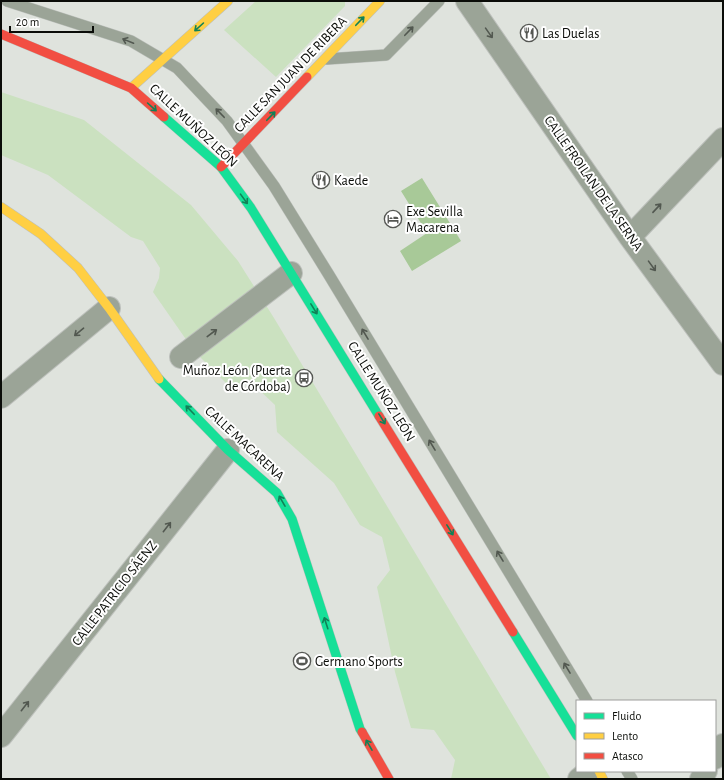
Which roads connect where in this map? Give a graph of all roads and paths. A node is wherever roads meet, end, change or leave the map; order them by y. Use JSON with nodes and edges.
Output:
{"nodes":[{"id":1,"x":7,"y":1,"type":"edge"},
{"id":2,"x":228,"y":1,"type":"edge"},
{"id":3,"x":380,"y":1,"type":"edge"},
{"id":4,"x":439,"y":1,"type":"edge"},
{"id":5,"x":467,"y":1,"type":"edge"},
{"id":6,"x":1,"y":34,"type":"edge"},
{"id":7,"x":325,"y":59,"type":"junction"},
{"id":8,"x":162,"y":60,"type":"junction"},
{"id":9,"x":131,"y":88,"type":"junction"},
{"id":10,"x":723,"y":139,"type":"edge"},
{"id":11,"x":244,"y":144,"type":"junction"},
{"id":12,"x":222,"y":167,"type":"junction"},
{"id":13,"x":1,"y":207,"type":"edge"},
{"id":14,"x":630,"y":237,"type":"junction"},
{"id":15,"x":291,"y":273,"type":"junction"},
{"id":16,"x":109,"y":308,"type":"junction"},
{"id":17,"x":723,"y":364,"type":"edge"},
{"id":18,"x":170,"y":367,"type":"junction"},
{"id":19,"x":1,"y":397,"type":"edge"},
{"id":20,"x":228,"y":450,"type":"junction"},
{"id":21,"x":586,"y":700,"type":"edge"},
{"id":22,"x":576,"y":734,"type":"edge"},
{"id":23,"x":1,"y":736,"type":"edge"},
{"id":24,"x":723,"y":745,"type":"edge"},
{"id":25,"x":716,"y":756,"type":"edge"},
{"id":26,"x":588,"y":772,"type":"edge"},
{"id":27,"x":389,"y":779,"type":"edge"},
{"id":28,"x":579,"y":779,"type":"edge"}],
"edges":[{"from":8,"to":1,"type":"lane","name":"CALLE MUÑOZ LEÓN","one_way":true},
{"from":2,"to":8,"type":"main road","one_way":true},
{"from":7,"to":3,"type":"main road","name":"CALLE SAN JUAN DE RIBERA","one_way":true},
{"from":7,"to":4,"type":"lane","one_way":true},
{"from":5,"to":14,"type":"street","name":"CALLE FROILAN DE LA SERNA","one_way":true},
{"from":6,"to":9,"type":"main road","name":"CALLE MUÑOZ LEÓN"},
{"from":11,"to":7,"type":"main road","name":"CALLE SAN JUAN DE RIBERA","one_way":true},
{"from":8,"to":9,"type":"main road"},
{"from":11,"to":8,"type":"lane","name":"CALLE MUÑOZ LEÓN","one_way":true},
{"from":9,"to":12,"type":"main road","name":"CALLE MUÑOZ LEÓN","one_way":true},
{"from":14,"to":10,"type":"street","one_way":true},
{"from":11,"to":12,"type":"main road","name":"CALLE SAN JUAN DE RIBERA"},
{"from":21,"to":11,"type":"lane","name":"CALLE MUÑOZ LEÓN","one_way":true},
{"from":12,"to":15,"type":"main road","name":"CALLE MUÑOZ LEÓN","one_way":true},
{"from":13,"to":16,"type":"main road","name":"CALLE MACARENA"},
{"from":14,"to":17,"type":"street","name":"CALLE FROILAN DE LA SERNA","one_way":true},
{"from":18,"to":15,"type":"street","one_way":true},
{"from":15,"to":22,"type":"main road","name":"CALLE MUÑOZ LEÓN","one_way":true},
{"from":16,"to":18,"type":"main road","name":"CALLE MACARENA"},
{"from":16,"to":19,"type":"street","one_way":true},
{"from":20,"to":18,"type":"main road","name":"CALLE MACARENA","one_way":true},
{"from":23,"to":20,"type":"street","name":"CALLE PATRICIO SÁENZ","one_way":true},
{"from":27,"to":20,"type":"main road","name":"CALLE MACARENA","one_way":true},
{"from":24,"to":25,"type":"street"},
{"from":26,"to":28,"type":"street"}]}
